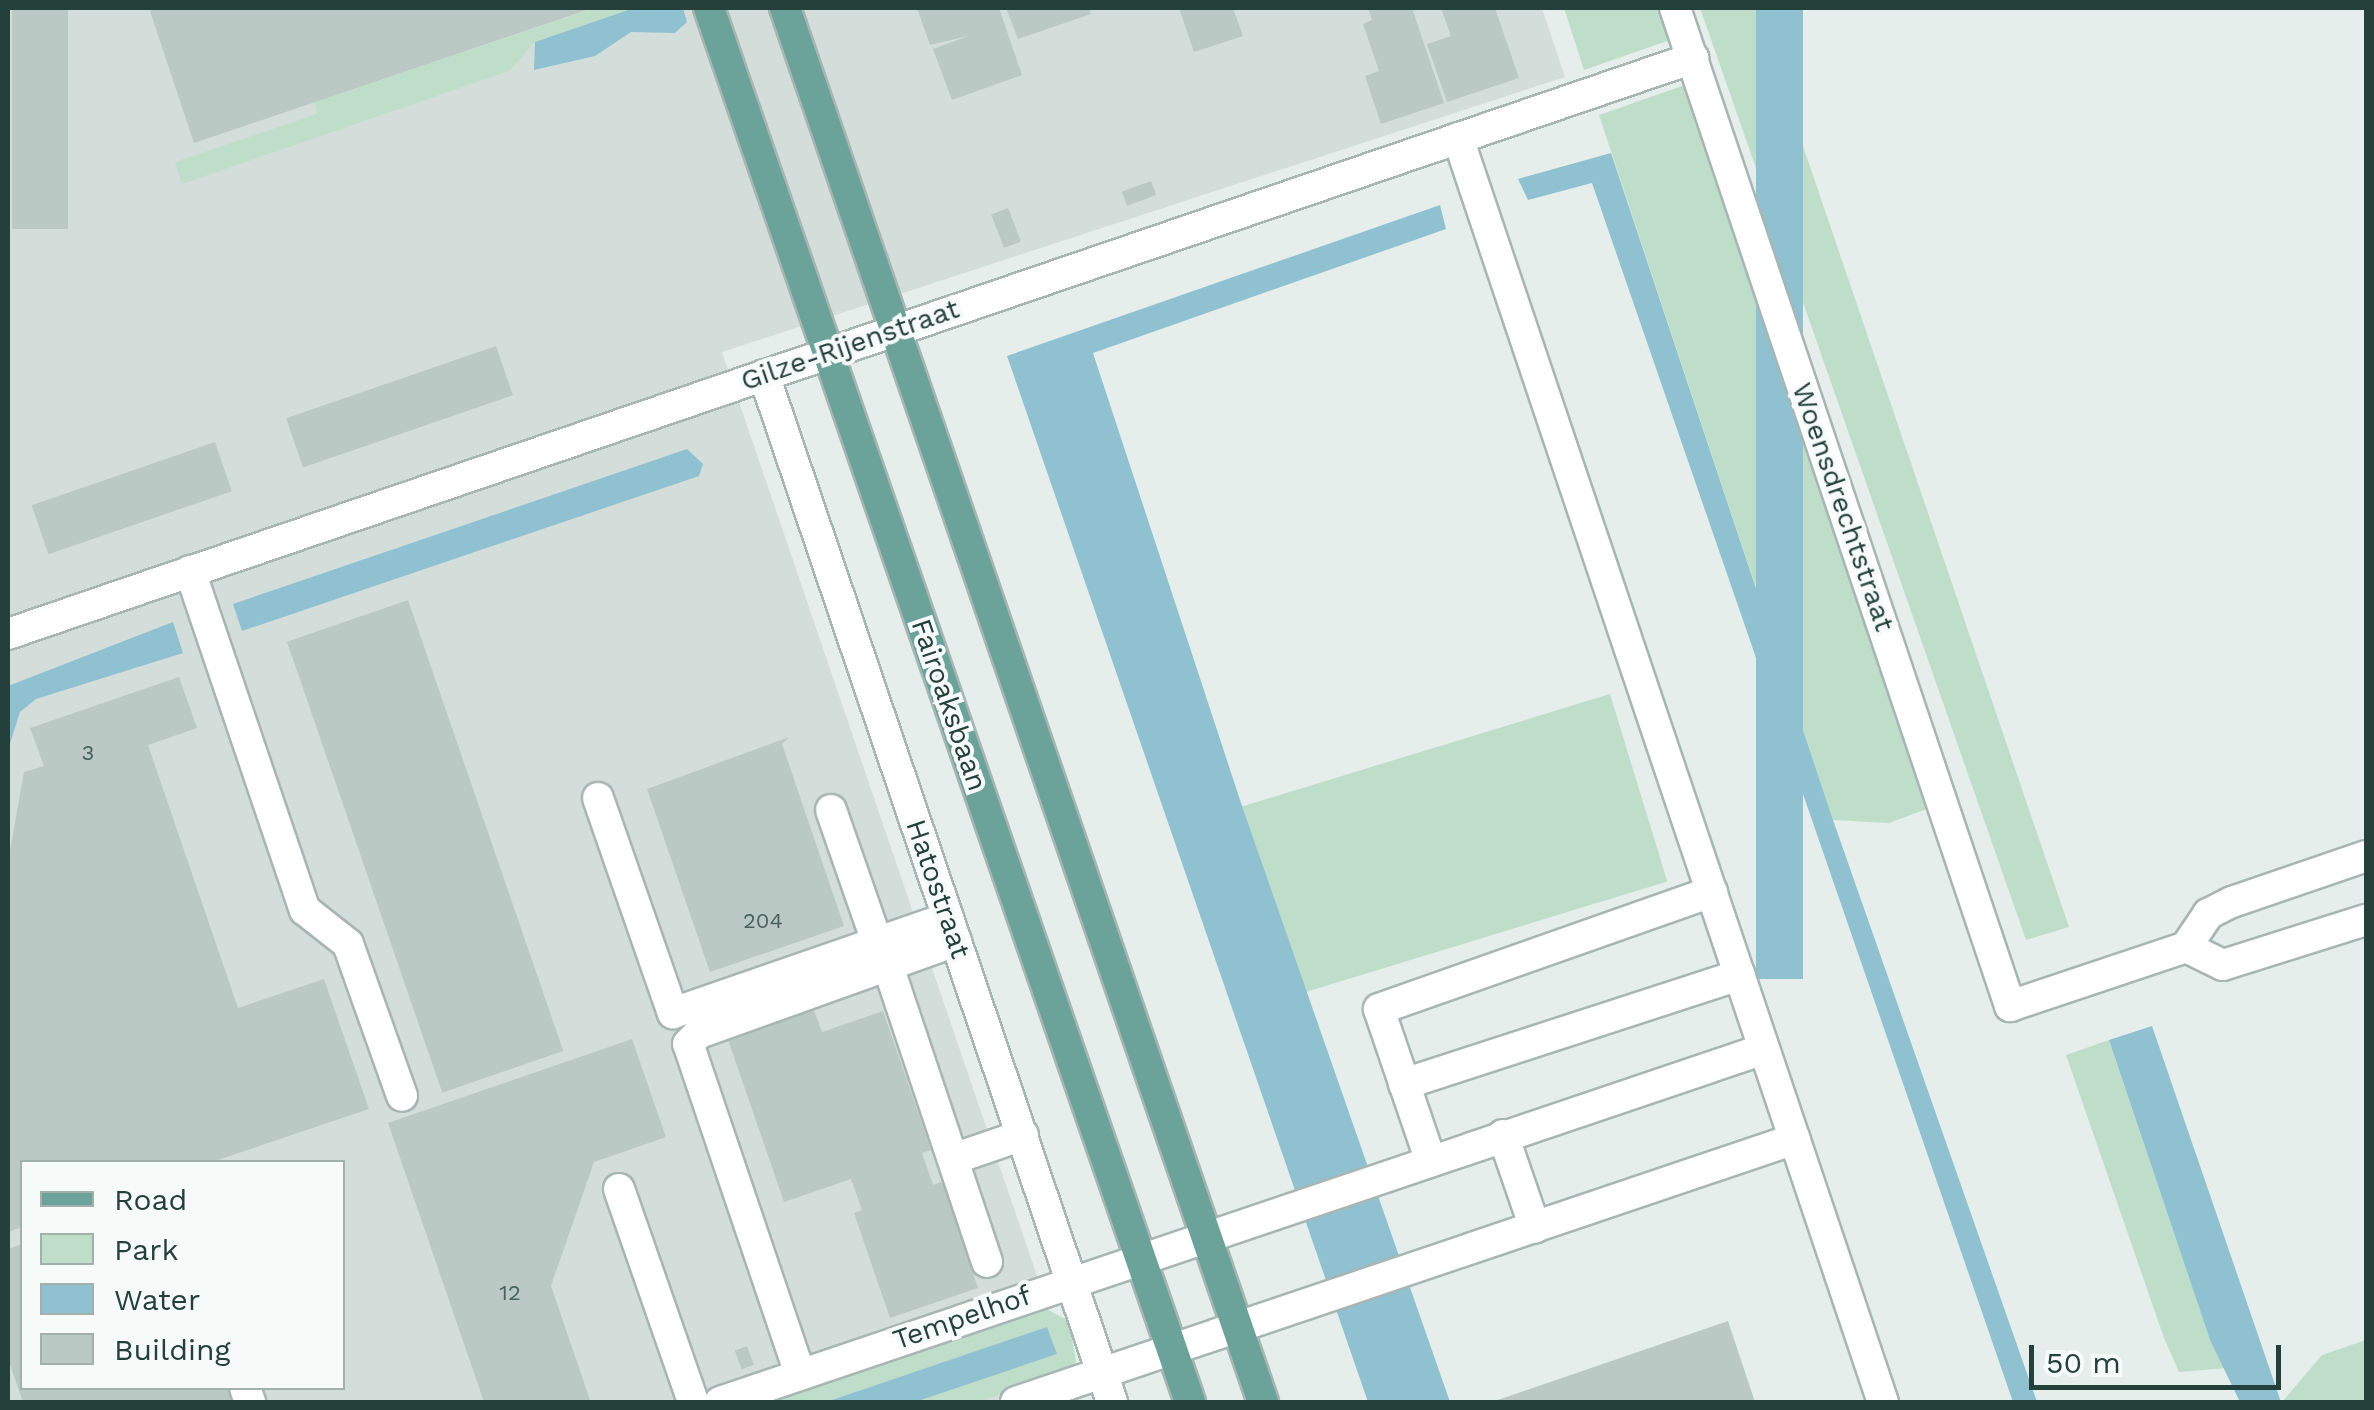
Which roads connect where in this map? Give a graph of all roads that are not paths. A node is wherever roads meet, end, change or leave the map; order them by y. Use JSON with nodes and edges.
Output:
{"nodes":[{"id":1,"x":709,"y":8,"type":"edge"},
{"id":2,"x":784,"y":8,"type":"edge"},
{"id":3,"x":1676,"y":8,"type":"edge"},
{"id":4,"x":1692,"y":58,"type":"junction"},
{"id":5,"x":1458,"y":138,"type":"junction"},
{"id":6,"x":895,"y":330,"type":"junction"},
{"id":7,"x":826,"y":353,"type":"junction"},
{"id":8,"x":764,"y":374,"type":"junction"},
{"id":9,"x":190,"y":572,"type":"junction"},
{"id":10,"x":8,"y":634,"type":"edge"},
{"id":11,"x":598,"y":798,"type":"dead end"},
{"id":12,"x":831,"y":810,"type":"dead end"},
{"id":13,"x":2366,"y":856,"type":"edge"},
{"id":14,"x":1712,"y":892,"type":"junction"},
{"id":15,"x":2366,"y":920,"type":"edge"},
{"id":16,"x":952,"y":930,"type":"junction"},
{"id":17,"x":2186,"y":947,"type":"junction"},
{"id":18,"x":882,"y":954,"type":"junction"},
{"id":19,"x":1740,"y":974,"type":"junction"},
{"id":20,"x":1764,"y":1049,"type":"junction"},
{"id":21,"x":1404,"y":1084,"type":"junction"},
{"id":22,"x":402,"y":1096,"type":"dead end"},
{"id":23,"x":1503,"y":1134,"type":"junction"},
{"id":24,"x":1023,"y":1135,"type":"junction"},
{"id":25,"x":1795,"y":1140,"type":"junction"},
{"id":26,"x":953,"y":1159,"type":"junction"},
{"id":27,"x":1430,"y":1159,"type":"junction"},
{"id":28,"x":619,"y":1190,"type":"dead end"},
{"id":29,"x":1535,"y":1228,"type":"junction"},
{"id":30,"x":1204,"y":1234,"type":"junction"},
{"id":31,"x":1138,"y":1256,"type":"junction"},
{"id":32,"x":987,"y":1262,"type":"dead end"},
{"id":33,"x":1072,"y":1279,"type":"junction"},
{"id":34,"x":1237,"y":1328,"type":"junction"},
{"id":35,"x":1171,"y":1350,"type":"junction"},
{"id":36,"x":1103,"y":1373,"type":"junction"},
{"id":37,"x":800,"y":1374,"type":"junction"},
{"id":38,"x":694,"y":1402,"type":"edge"},
{"id":39,"x":720,"y":1402,"type":"edge"},
{"id":40,"x":1016,"y":1402,"type":"edge"},
{"id":41,"x":1112,"y":1402,"type":"edge"},
{"id":42,"x":1190,"y":1402,"type":"edge"},
{"id":43,"x":1263,"y":1402,"type":"edge"},
{"id":44,"x":1883,"y":1402,"type":"edge"}],
"edges":[{"from":1,"to":7,"type":"main road","name":"Fairoaksbaan"},
{"from":2,"to":6,"type":"main road"},
{"from":3,"to":4,"type":"street","name":"Woensdrechtstraat"},
{"from":4,"to":5,"type":"street","name":"Gilze-Rijenstraat"},
{"from":4,"to":17,"type":"street","name":"Woensdrechtstraat"},
{"from":5,"to":6,"type":"street","name":"Gilze-Rijenstraat"},
{"from":5,"to":14,"type":"street"},
{"from":6,"to":7,"type":"street","name":"Gilze-Rijenstraat"},
{"from":6,"to":30,"type":"main road"},
{"from":7,"to":8,"type":"street","name":"Gilze-Rijenstraat"},
{"from":7,"to":31,"type":"main road","name":"Fairoaksbaan"},
{"from":8,"to":9,"type":"street","name":"Gilze-Rijenstraat"},
{"from":8,"to":16,"type":"street","name":"Hatostraat"},
{"from":9,"to":10,"type":"street","name":"Gilze-Rijenstraat"},
{"from":9,"to":22,"type":"street"},
{"from":11,"to":18,"type":"street"},
{"from":12,"to":18,"type":"street"},
{"from":13,"to":17,"type":"street"},
{"from":14,"to":19,"type":"street"},
{"from":14,"to":21,"type":"street"},
{"from":15,"to":17,"type":"street"},
{"from":16,"to":18,"type":"street"},
{"from":16,"to":24,"type":"street","name":"Hatostraat"},
{"from":18,"to":26,"type":"street"},
{"from":18,"to":37,"type":"street"},
{"from":19,"to":20,"type":"street"},
{"from":19,"to":21,"type":"street"},
{"from":20,"to":23,"type":"street","name":"Tempelhof"},
{"from":20,"to":25,"type":"street"},
{"from":21,"to":27,"type":"street"},
{"from":23,"to":27,"type":"street","name":"Tempelhof"},
{"from":23,"to":29,"type":"street"},
{"from":24,"to":26,"type":"street"},
{"from":24,"to":33,"type":"street","name":"Hatostraat"},
{"from":25,"to":29,"type":"street"},
{"from":25,"to":44,"type":"street"},
{"from":26,"to":32,"type":"street"},
{"from":27,"to":30,"type":"street","name":"Tempelhof"},
{"from":28,"to":38,"type":"street"},
{"from":29,"to":34,"type":"street"},
{"from":30,"to":31,"type":"street","name":"Tempelhof"},
{"from":30,"to":34,"type":"main road"},
{"from":31,"to":33,"type":"street","name":"Tempelhof"},
{"from":31,"to":35,"type":"main road","name":"Fairoaksbaan"},
{"from":33,"to":36,"type":"street","name":"Hatostraat"},
{"from":33,"to":37,"type":"street","name":"Tempelhof"},
{"from":34,"to":35,"type":"street"},
{"from":34,"to":43,"type":"main road"},
{"from":35,"to":36,"type":"street"},
{"from":35,"to":42,"type":"main road","name":"Fairoaksbaan"},
{"from":36,"to":40,"type":"street"},
{"from":36,"to":41,"type":"street","name":"Hatostraat"},
{"from":37,"to":39,"type":"street","name":"Tempelhof"}]}
